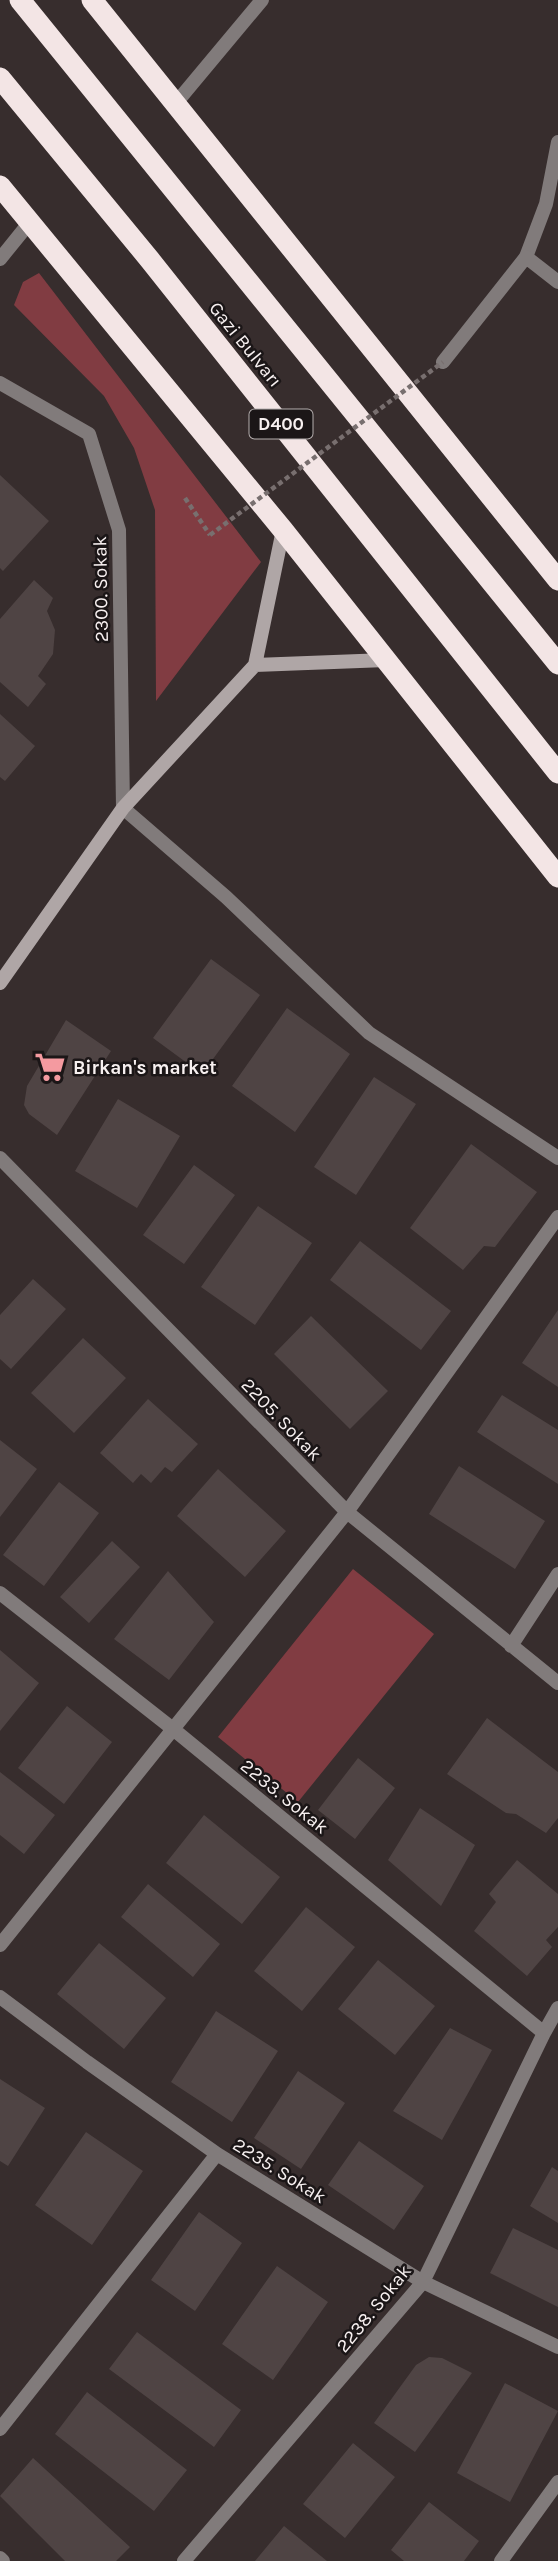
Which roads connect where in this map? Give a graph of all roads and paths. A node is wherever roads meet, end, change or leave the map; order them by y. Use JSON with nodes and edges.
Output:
{"nodes":[{"id":1,"x":20,"y":0,"type":"edge"},
{"id":2,"x":92,"y":0,"type":"edge"},
{"id":3,"x":262,"y":0,"type":"edge"},
{"id":4,"x":0,"y":78,"type":"edge"},
{"id":5,"x":176,"y":103,"type":"junction"},
{"id":6,"x":558,"y":142,"type":"edge"},
{"id":7,"x":0,"y":186,"type":"edge"},
{"id":8,"x":30,"y":222,"type":"junction"},
{"id":9,"x":526,"y":257,"type":"junction"},
{"id":10,"x":0,"y":259,"type":"edge"},
{"id":11,"x":558,"y":282,"type":"edge"},
{"id":12,"x":443,"y":362,"type":"joint"},
{"id":13,"x":0,"y":383,"type":"edge"},
{"id":14,"x":185,"y":498,"type":"dead end"},
{"id":15,"x":284,"y":530,"type":"junction"},
{"id":16,"x":558,"y":580,"type":"edge"},
{"id":17,"x":386,"y":660,"type":"junction"},
{"id":18,"x":558,"y":664,"type":"edge"},
{"id":19,"x":255,"y":665,"type":"junction"},
{"id":20,"x":558,"y":773,"type":"edge"},
{"id":21,"x":123,"y":808,"type":"junction"},
{"id":22,"x":558,"y":877,"type":"edge"},
{"id":23,"x":0,"y":983,"type":"edge"},
{"id":24,"x":0,"y":1158,"type":"edge"},
{"id":25,"x":558,"y":1158,"type":"edge"},
{"id":26,"x":558,"y":1217,"type":"edge"},
{"id":27,"x":347,"y":1512,"type":"junction"},
{"id":28,"x":558,"y":1574,"type":"edge"},
{"id":29,"x":0,"y":1593,"type":"edge"},
{"id":30,"x":511,"y":1646,"type":"junction"},
{"id":31,"x":558,"y":1683,"type":"edge"},
{"id":32,"x":173,"y":1729,"type":"junction"},
{"id":33,"x":0,"y":1945,"type":"edge"},
{"id":34,"x":0,"y":1997,"type":"edge"},
{"id":35,"x":558,"y":2008,"type":"edge"},
{"id":36,"x":544,"y":2033,"type":"junction"},
{"id":37,"x":217,"y":2154,"type":"junction"},
{"id":38,"x":423,"y":2282,"type":"junction"},
{"id":39,"x":558,"y":2347,"type":"edge"},
{"id":40,"x":0,"y":2429,"type":"edge"},
{"id":41,"x":558,"y":2482,"type":"edge"},
{"id":42,"x":184,"y":2561,"type":"edge"},
{"id":43,"x":501,"y":2561,"type":"edge"}],
"edges":[{"from":1,"to":18,"type":"highway","name":"Gazi Bulvarı"},
{"from":2,"to":5,"type":"highway"},
{"from":3,"to":5,"type":"street"},
{"from":4,"to":20,"type":"highway","name":"Gazi Bulvarı","number":"D400"},
{"from":5,"to":16,"type":"highway"},
{"from":6,"to":9,"type":"street"},
{"from":7,"to":8,"type":"highway"},
{"from":8,"to":10,"type":"street"},
{"from":8,"to":15,"type":"highway"},
{"from":9,"to":11,"type":"street"},
{"from":9,"to":12,"type":"street"},
{"from":12,"to":14,"type":"path","bridge":true},
{"from":13,"to":21,"type":"street","name":"2300. Sokak"},
{"from":15,"to":17,"type":"highway"},
{"from":15,"to":19,"type":"main road"},
{"from":17,"to":19,"type":"main road"},
{"from":17,"to":22,"type":"highway"},
{"from":19,"to":21,"type":"main road"},
{"from":21,"to":23,"type":"main road"},
{"from":21,"to":25,"type":"street"},
{"from":24,"to":27,"type":"street","name":"2205. Sokak"},
{"from":26,"to":27,"type":"street"},
{"from":27,"to":30,"type":"street","name":"2205. Sokak"},
{"from":27,"to":32,"type":"street"},
{"from":28,"to":30,"type":"street"},
{"from":29,"to":32,"type":"street","name":"2233. Sokak"},
{"from":30,"to":31,"type":"street","name":"2205. Sokak"},
{"from":32,"to":33,"type":"street"},
{"from":32,"to":36,"type":"street","name":"2233. Sokak"},
{"from":34,"to":37,"type":"street","name":"2235. Sokak"},
{"from":35,"to":36,"type":"street","name":"2238. Sokak"},
{"from":36,"to":38,"type":"street","name":"2238. Sokak"},
{"from":37,"to":38,"type":"street","name":"2235. Sokak"},
{"from":37,"to":40,"type":"street"},
{"from":38,"to":39,"type":"street","name":"2235. Sokak"},
{"from":38,"to":42,"type":"street","name":"2238. Sokak"},
{"from":41,"to":43,"type":"street"}]}
